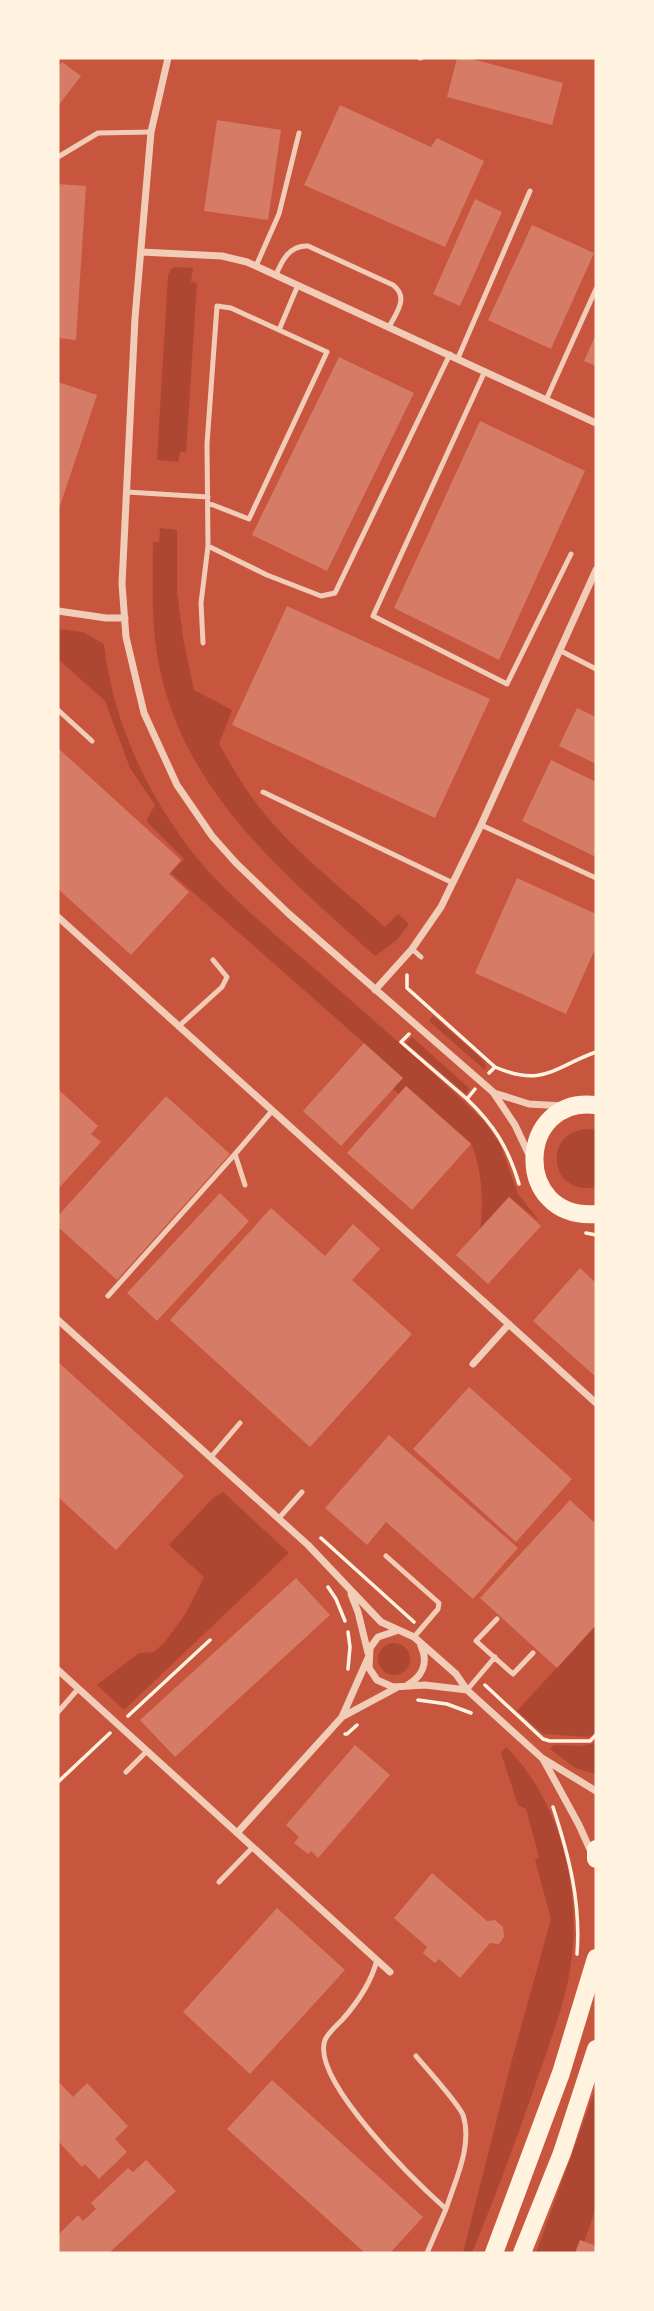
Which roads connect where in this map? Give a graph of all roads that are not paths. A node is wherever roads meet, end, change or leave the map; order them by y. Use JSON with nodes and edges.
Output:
{"nodes":[{"id":1,"x":168,"y":58,"type":"edge"},
{"id":2,"x":151,"y":132,"type":"junction"},
{"id":3,"x":299,"y":133,"type":"dead end"},
{"id":4,"x":58,"y":157,"type":"edge"},
{"id":5,"x":530,"y":191,"type":"dead end"},
{"id":6,"x":141,"y":252,"type":"junction"},
{"id":7,"x":256,"y":266,"type":"junction"},
{"id":8,"x":276,"y":275,"type":"junction"},
{"id":9,"x":298,"y":285,"type":"junction"},
{"id":10,"x":596,"y":289,"type":"edge"},
{"id":11,"x":389,"y":327,"type":"junction"},
{"id":12,"x":279,"y":330,"type":"junction"},
{"id":13,"x":450,"y":355,"type":"junction"},
{"id":14,"x":458,"y":358,"type":"junction"},
{"id":15,"x":485,"y":371,"type":"junction"},
{"id":16,"x":546,"y":400,"type":"junction"},
{"id":17,"x":596,"y":423,"type":"edge"},
{"id":18,"x":127,"y":492,"type":"junction"},
{"id":19,"x":208,"y":500,"type":"junction"},
{"id":20,"x":208,"y":546,"type":"junction"},
{"id":21,"x":571,"y":554,"type":"dead end"},
{"id":22,"x":596,"y":570,"type":"edge"},
{"id":23,"x":58,"y":611,"type":"edge"},
{"id":24,"x":125,"y":618,"type":"junction"},
{"id":25,"x":203,"y":643,"type":"dead end"},
{"id":26,"x":559,"y":650,"type":"junction"},
{"id":27,"x":596,"y":669,"type":"edge"},
{"id":28,"x":58,"y":710,"type":"edge"},
{"id":29,"x":92,"y":741,"type":"dead end"},
{"id":30,"x":263,"y":792,"type":"dead end"},
{"id":31,"x":481,"y":825,"type":"junction"},
{"id":32,"x":596,"y":878,"type":"edge"},
{"id":33,"x":453,"y":883,"type":"junction"},
{"id":34,"x":59,"y":919,"type":"edge"},
{"id":35,"x":412,"y":949,"type":"junction"},
{"id":36,"x":421,"y":957,"type":"road end"},
{"id":37,"x":213,"y":960,"type":"dead end"},
{"id":38,"x":375,"y":990,"type":"junction"},
{"id":39,"x":179,"y":1026,"type":"junction"},
{"id":40,"x":493,"y":1092,"type":"junction"},
{"id":41,"x":595,"y":1103,"type":"edge"},
{"id":42,"x":573,"y":1107,"type":"junction"},
{"id":43,"x":272,"y":1111,"type":"junction"},
{"id":44,"x":235,"y":1154,"type":"junction"},
{"id":45,"x":534,"y":1166,"type":"junction"},
{"id":46,"x":245,"y":1185,"type":"dead end"},
{"id":47,"x":596,"y":1214,"type":"edge"},
{"id":48,"x":108,"y":1296,"type":"dead end"},
{"id":49,"x":58,"y":1320,"type":"edge"},
{"id":50,"x":509,"y":1324,"type":"junction"},
{"id":51,"x":473,"y":1364,"type":"dead end"},
{"id":52,"x":596,"y":1403,"type":"edge"},
{"id":53,"x":240,"y":1423,"type":"dead end"},
{"id":54,"x":211,"y":1457,"type":"junction"},
{"id":55,"x":302,"y":1493,"type":"dead end"},
{"id":56,"x":279,"y":1518,"type":"junction"},
{"id":57,"x":386,"y":1556,"type":"dead end"},
{"id":58,"x":347,"y":1585,"type":"junction"},
{"id":59,"x":497,"y":1619,"type":"dead end"},
{"id":60,"x":397,"y":1631,"type":"junction"},
{"id":61,"x":417,"y":1640,"type":"junction"},
{"id":62,"x":533,"y":1653,"type":"dead end"},
{"id":63,"x":368,"y":1656,"type":"junction"},
{"id":64,"x":495,"y":1657,"type":"junction"},
{"id":65,"x":58,"y":1670,"type":"edge"},
{"id":66,"x":406,"y":1686,"type":"junction"},
{"id":67,"x":397,"y":1688,"type":"junction"},
{"id":68,"x":78,"y":1689,"type":"junction"},
{"id":69,"x":467,"y":1690,"type":"junction"},
{"id":70,"x":58,"y":1712,"type":"edge"},
{"id":71,"x":342,"y":1717,"type":"junction"},
{"id":72,"x":146,"y":1751,"type":"junction"},
{"id":73,"x":542,"y":1758,"type":"junction"},
{"id":74,"x":127,"y":1772,"type":"dead end"},
{"id":75,"x":596,"y":1791,"type":"edge"},
{"id":76,"x":237,"y":1833,"type":"junction"},
{"id":77,"x":253,"y":1847,"type":"junction"},
{"id":78,"x":596,"y":1849,"type":"edge"},
{"id":79,"x":596,"y":1859,"type":"edge"},
{"id":80,"x":596,"y":1865,"type":"edge"},
{"id":81,"x":219,"y":1882,"type":"dead end"},
{"id":82,"x":596,"y":1958,"type":"edge"},
{"id":83,"x":377,"y":1960,"type":"junction"},
{"id":84,"x":390,"y":1972,"type":"dead end"},
{"id":85,"x":596,"y":2049,"type":"edge"},
{"id":86,"x":416,"y":2056,"type":"dead end"},
{"id":87,"x":446,"y":2210,"type":"junction"},
{"id":88,"x":427,"y":2253,"type":"edge"},
{"id":89,"x":494,"y":2253,"type":"edge"},
{"id":90,"x":522,"y":2253,"type":"edge"}],
"edges":[{"from":1,"to":2,"type":"street"},
{"from":2,"to":4,"type":"lane"},
{"from":2,"to":6,"type":"street"},
{"from":3,"to":7,"type":"lane"},
{"from":5,"to":14,"type":"lane"},
{"from":6,"to":7,"type":"street"},
{"from":6,"to":18,"type":"street"},
{"from":7,"to":8,"type":"street"},
{"from":8,"to":9,"type":"street"},
{"from":8,"to":11,"type":"lane"},
{"from":9,"to":11,"type":"street"},
{"from":9,"to":12,"type":"lane"},
{"from":10,"to":16,"type":"lane"},
{"from":11,"to":13,"type":"street"},
{"from":12,"to":19,"type":"lane"},
{"from":12,"to":19,"type":"lane"},
{"from":13,"to":14,"type":"street"},
{"from":13,"to":20,"type":"lane"},
{"from":14,"to":15,"type":"street"},
{"from":15,"to":16,"type":"street"},
{"from":15,"to":21,"type":"lane"},
{"from":16,"to":17,"type":"street"},
{"from":18,"to":19,"type":"lane"},
{"from":18,"to":24,"type":"street"},
{"from":19,"to":20,"type":"lane"},
{"from":20,"to":25,"type":"lane"},
{"from":22,"to":26,"type":"street"},
{"from":23,"to":24,"type":"street"},
{"from":24,"to":38,"type":"street"},
{"from":26,"to":27,"type":"lane"},
{"from":26,"to":31,"type":"street"},
{"from":28,"to":29,"type":"lane"},
{"from":30,"to":33,"type":"lane"},
{"from":31,"to":32,"type":"lane"},
{"from":31,"to":33,"type":"street"},
{"from":33,"to":35,"type":"street"},
{"from":34,"to":39,"type":"street"},
{"from":35,"to":36,"type":"lane"},
{"from":35,"to":38,"type":"street"},
{"from":37,"to":39,"type":"lane"},
{"from":38,"to":40,"type":"street"},
{"from":39,"to":43,"type":"street"},
{"from":40,"to":42,"type":"street"},
{"from":40,"to":45,"type":"street"},
{"from":41,"to":42,"type":"main road"},
{"from":42,"to":45,"type":"main road"},
{"from":43,"to":44,"type":"lane"},
{"from":43,"to":50,"type":"street"},
{"from":44,"to":46,"type":"lane"},
{"from":44,"to":48,"type":"lane"},
{"from":45,"to":47,"type":"main road"},
{"from":49,"to":54,"type":"street"},
{"from":50,"to":51,"type":"street"},
{"from":50,"to":52,"type":"street"},
{"from":53,"to":54,"type":"lane"},
{"from":54,"to":56,"type":"street"},
{"from":55,"to":56,"type":"lane"},
{"from":56,"to":58,"type":"street"},
{"from":57,"to":61,"type":"lane"},
{"from":58,"to":60,"type":"street"},
{"from":58,"to":63,"type":"street"},
{"from":59,"to":64,"type":"lane"},
{"from":60,"to":61,"type":"street"},
{"from":60,"to":63,"type":"street"},
{"from":61,"to":66,"type":"street"},
{"from":61,"to":69,"type":"street"},
{"from":62,"to":64,"type":"lane"},
{"from":63,"to":67,"type":"street"},
{"from":63,"to":71,"type":"street"},
{"from":64,"to":69,"type":"lane"},
{"from":65,"to":68,"type":"street"},
{"from":66,"to":67,"type":"street"},
{"from":66,"to":69,"type":"street"},
{"from":67,"to":71,"type":"street"},
{"from":68,"to":70,"type":"lane"},
{"from":68,"to":72,"type":"street"},
{"from":69,"to":73,"type":"street"},
{"from":71,"to":76,"type":"street"},
{"from":72,"to":74,"type":"lane"},
{"from":72,"to":76,"type":"street"},
{"from":73,"to":75,"type":"street"},
{"from":73,"to":80,"type":"street"},
{"from":76,"to":77,"type":"street"},
{"from":77,"to":81,"type":"lane"},
{"from":77,"to":83,"type":"street"},
{"from":78,"to":79,"type":"main road"},
{"from":82,"to":89,"type":"main road"},
{"from":83,"to":84,"type":"street"},
{"from":83,"to":87,"type":"lane"},
{"from":85,"to":90,"type":"main road"},
{"from":86,"to":87,"type":"lane"},
{"from":87,"to":88,"type":"lane"}]}
